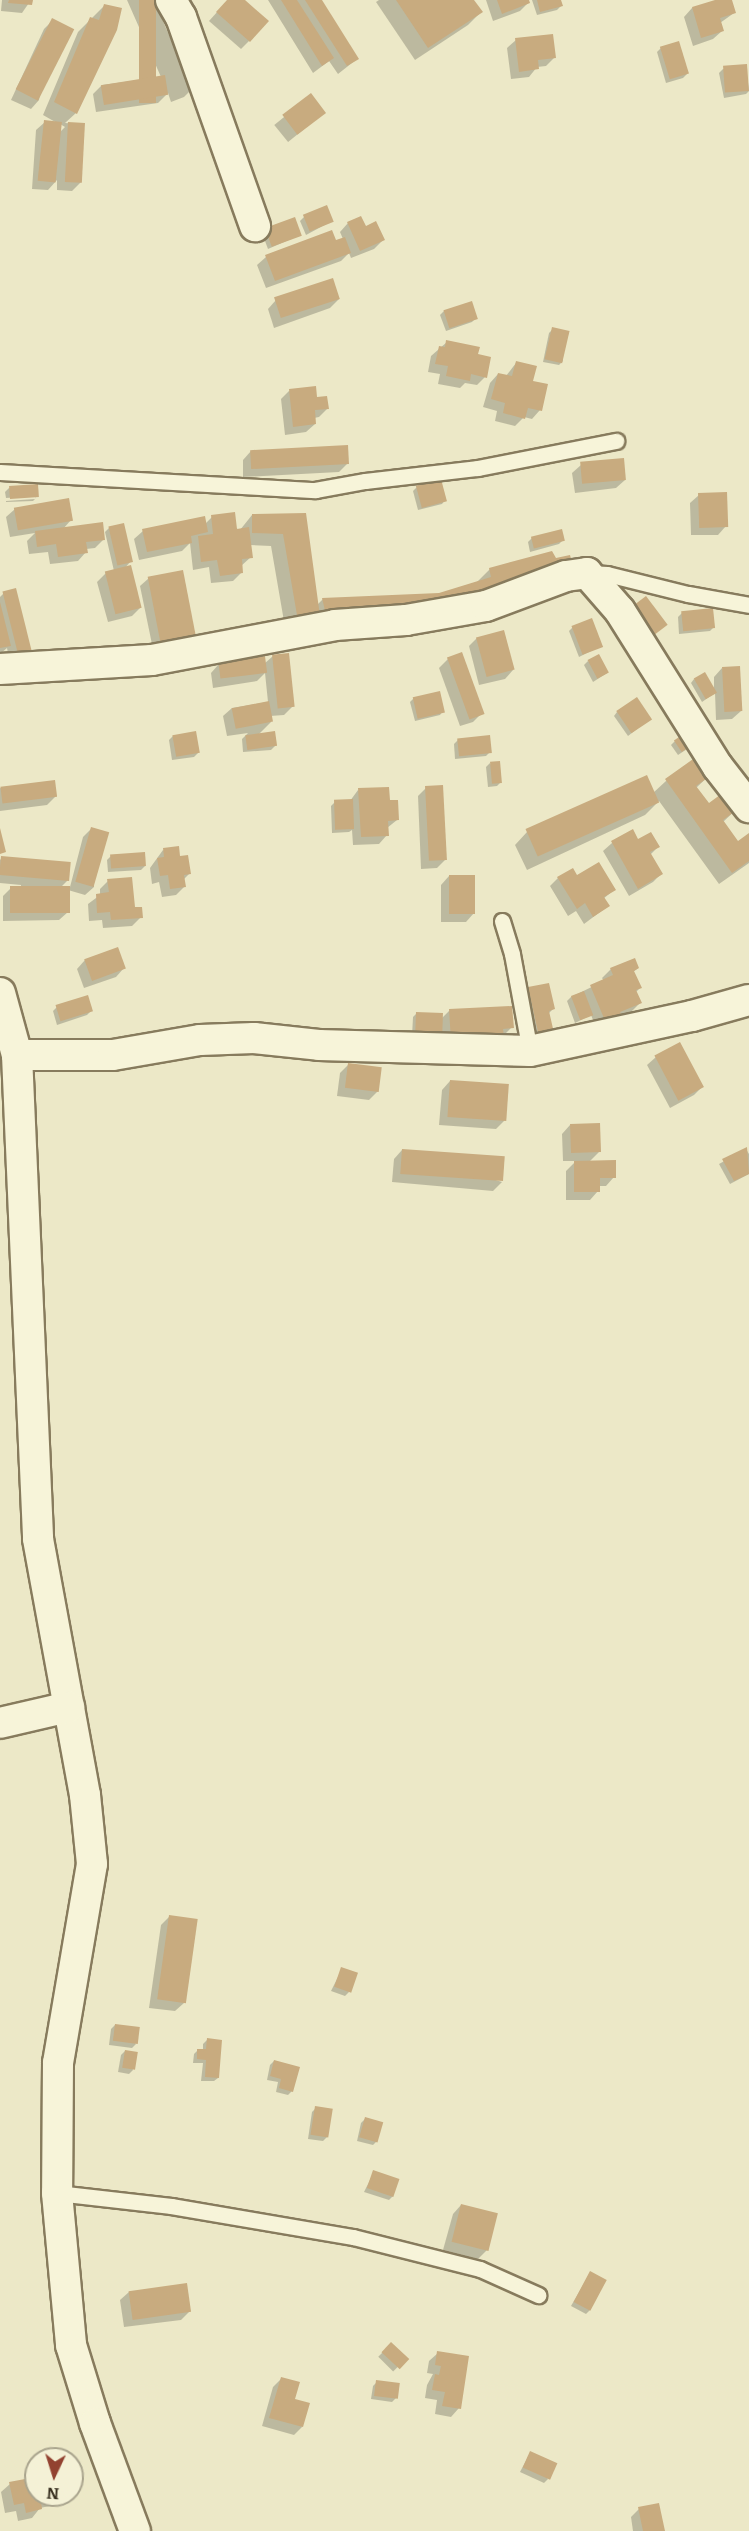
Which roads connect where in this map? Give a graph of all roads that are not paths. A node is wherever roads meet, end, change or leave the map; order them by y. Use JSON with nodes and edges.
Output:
{"nodes":[{"id":1,"x":171,"y":0,"type":"edge"},
{"id":2,"x":255,"y":226,"type":"dead end"},
{"id":3,"x":616,"y":441,"type":"dead end"},
{"id":4,"x":0,"y":472,"type":"edge"},
{"id":5,"x":587,"y":573,"type":"junction"},
{"id":6,"x":749,"y":605,"type":"edge"},
{"id":7,"x":0,"y":669,"type":"edge"},
{"id":8,"x":749,"y":807,"type":"edge"},
{"id":9,"x":502,"y":921,"type":"dead end"},
{"id":10,"x":0,"y":993,"type":"edge"},
{"id":11,"x":749,"y":1000,"type":"edge"},
{"id":12,"x":530,"y":1051,"type":"junction"},
{"id":13,"x":17,"y":1055,"type":"junction"},
{"id":14,"x":69,"y":1707,"type":"junction"},
{"id":15,"x":0,"y":1723,"type":"edge"},
{"id":16,"x":57,"y":2193,"type":"junction"},
{"id":17,"x":538,"y":2295,"type":"dead end"},
{"id":18,"x":135,"y":2531,"type":"edge"}],
"edges":[{"from":1,"to":2,"type":"street"},
{"from":3,"to":4,"type":"lane"},
{"from":5,"to":6,"type":"lane"},
{"from":5,"to":7,"type":"street"},
{"from":5,"to":8,"type":"street"},
{"from":9,"to":12,"type":"lane"},
{"from":10,"to":13,"type":"street"},
{"from":11,"to":12,"type":"street"},
{"from":12,"to":13,"type":"street"},
{"from":13,"to":14,"type":"street"},
{"from":14,"to":15,"type":"street"},
{"from":14,"to":16,"type":"street"},
{"from":16,"to":17,"type":"lane"},
{"from":16,"to":18,"type":"street"}]}
